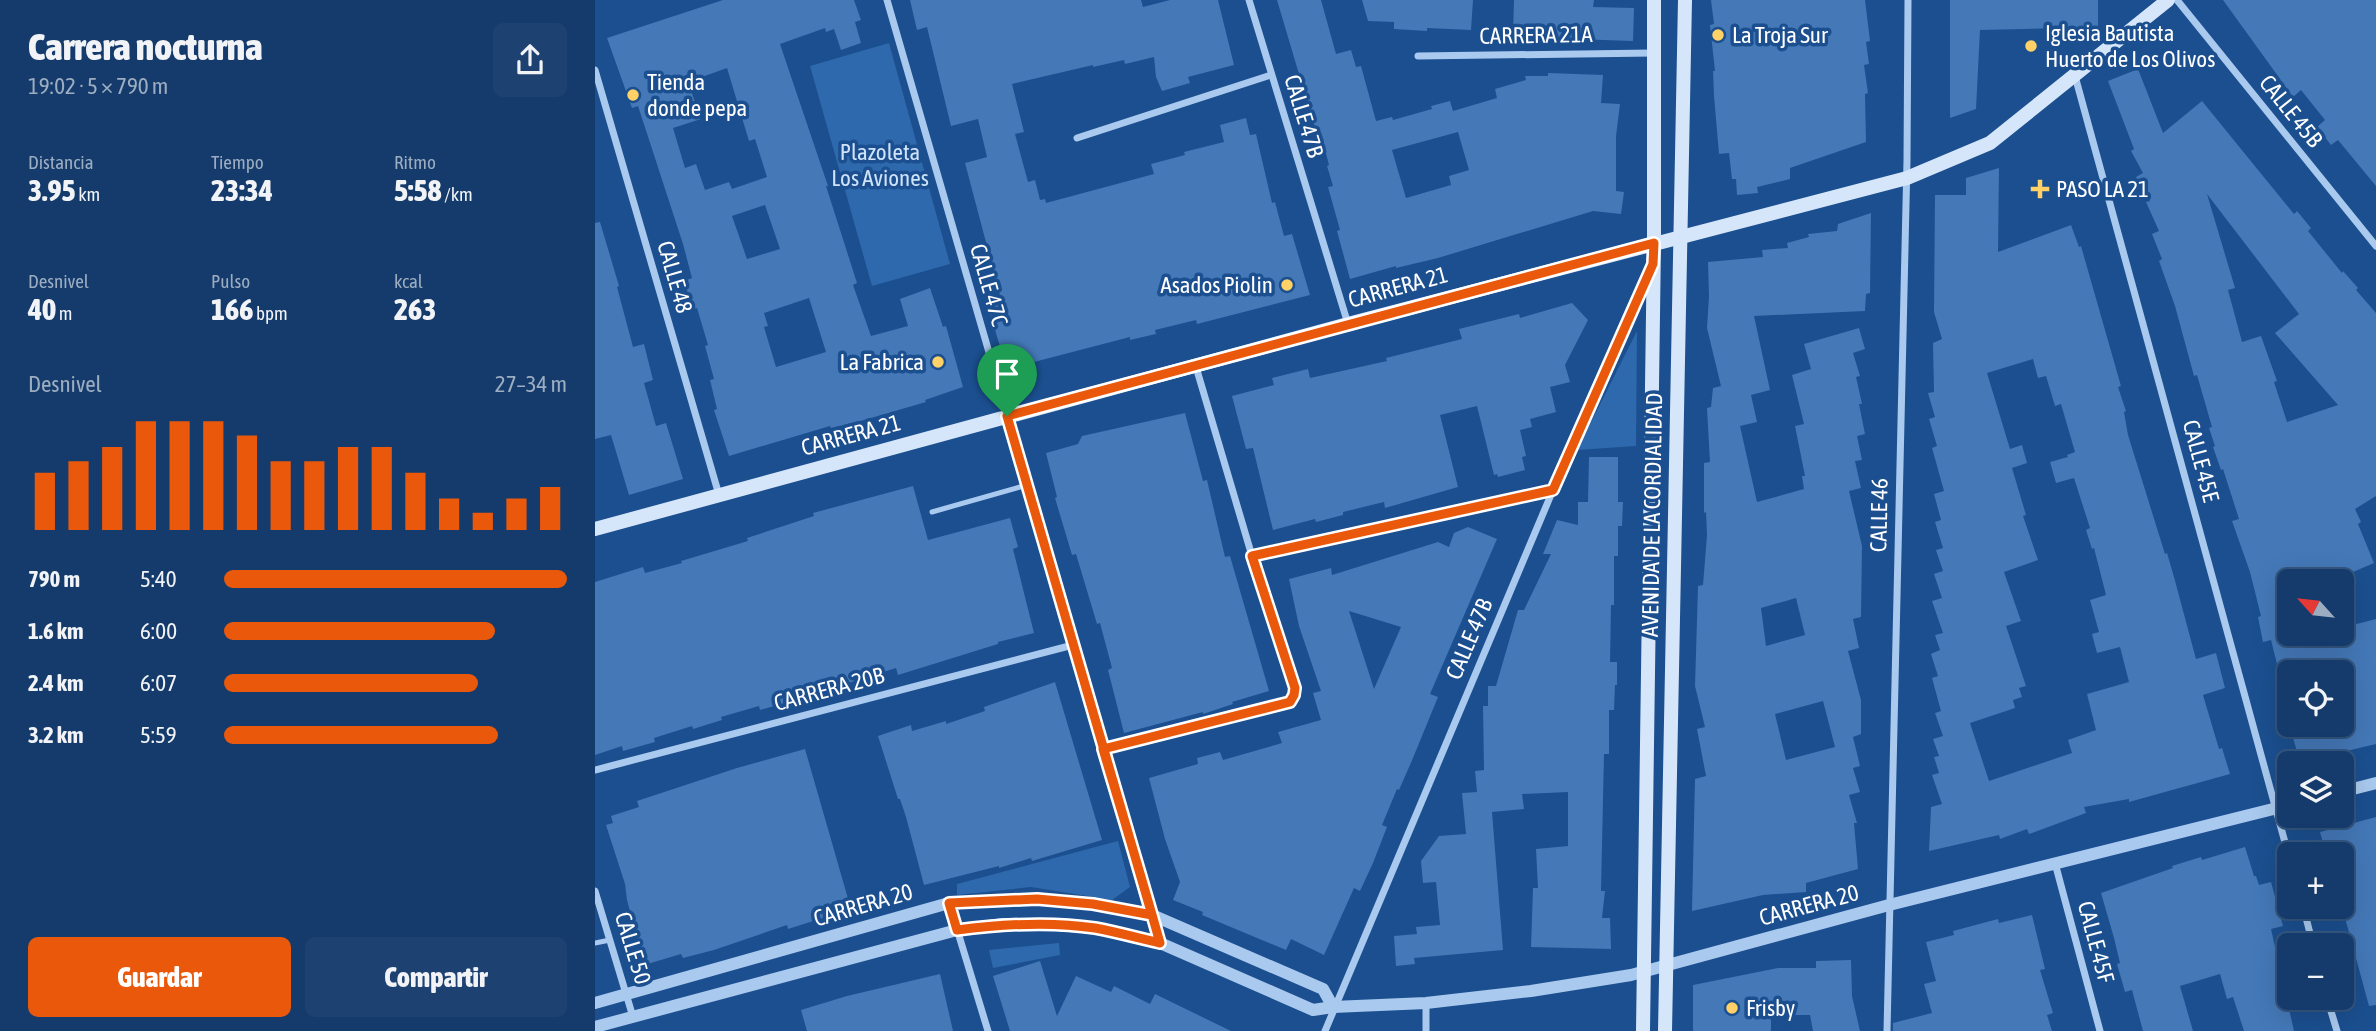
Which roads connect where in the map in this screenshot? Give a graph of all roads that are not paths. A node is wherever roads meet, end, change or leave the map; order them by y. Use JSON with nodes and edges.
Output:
{"nodes":[{"id":1,"x":887,"y":0,"type":"edge"},
{"id":2,"x":1249,"y":0,"type":"edge"},
{"id":3,"x":1654,"y":0,"type":"edge"},
{"id":4,"x":1685,"y":0,"type":"edge"},
{"id":5,"x":1908,"y":0,"type":"edge"},
{"id":6,"x":2168,"y":0,"type":"edge"},
{"id":7,"x":2177,"y":0,"type":"edge"},
{"id":8,"x":1653,"y":53,"type":"junction"},
{"id":9,"x":1418,"y":56,"type":"dead end"},
{"id":10,"x":595,"y":69,"type":"edge"},
{"id":11,"x":1271,"y":75,"type":"junction"},
{"id":12,"x":2075,"y":76,"type":"junction"},
{"id":13,"x":1077,"y":138,"type":"dead end"},
{"id":14,"x":1907,"y":178,"type":"junction"},
{"id":15,"x":1680,"y":236,"type":"junction"},
{"id":16,"x":1654,"y":243,"type":"junction"},
{"id":17,"x":2376,"y":246,"type":"edge"},
{"id":18,"x":1653,"y":264,"type":"junction"},
{"id":19,"x":1348,"y":324,"type":"junction"},
{"id":20,"x":1196,"y":367,"type":"junction"},
{"id":21,"x":1007,"y":416,"type":"junction"},
{"id":22,"x":1027,"y":485,"type":"junction"},
{"id":23,"x":1553,"y":490,"type":"junction"},
{"id":24,"x":719,"y":495,"type":"junction"},
{"id":25,"x":932,"y":512,"type":"dead end"},
{"id":26,"x":595,"y":529,"type":"edge"},
{"id":27,"x":1252,"y":556,"type":"junction"},
{"id":28,"x":1073,"y":645,"type":"junction"},
{"id":29,"x":1103,"y":749,"type":"junction"},
{"id":30,"x":595,"y":770,"type":"edge"},
{"id":31,"x":2376,"y":783,"type":"edge"},
{"id":32,"x":2354,"y":789,"type":"edge"},
{"id":33,"x":2276,"y":808,"type":"junction"},
{"id":34,"x":2285,"y":842,"type":"edge"},
{"id":35,"x":2055,"y":863,"type":"junction"},
{"id":36,"x":595,"y":891,"type":"edge"},
{"id":37,"x":949,"y":903,"type":"junction"},
{"id":38,"x":1889,"y":905,"type":"junction"},
{"id":39,"x":1152,"y":915,"type":"junction"},
{"id":40,"x":957,"y":930,"type":"junction"},
{"id":41,"x":610,"y":940,"type":"junction"},
{"id":42,"x":595,"y":943,"type":"edge"},
{"id":43,"x":1160,"y":943,"type":"junction"},
{"id":44,"x":1667,"y":966,"type":"junction"},
{"id":45,"x":1644,"y":972,"type":"junction"},
{"id":46,"x":627,"y":995,"type":"junction"},
{"id":47,"x":595,"y":1003,"type":"edge"},
{"id":48,"x":1426,"y":1003,"type":"junction"},
{"id":49,"x":1333,"y":1007,"type":"junction"},
{"id":50,"x":2331,"y":1010,"type":"edge"},
{"id":51,"x":633,"y":1017,"type":"junction"},
{"id":52,"x":595,"y":1027,"type":"edge"},
{"id":53,"x":988,"y":1031,"type":"edge"},
{"id":54,"x":1325,"y":1031,"type":"edge"},
{"id":55,"x":1426,"y":1031,"type":"edge"},
{"id":56,"x":1643,"y":1031,"type":"edge"},
{"id":57,"x":1665,"y":1031,"type":"edge"},
{"id":58,"x":1887,"y":1031,"type":"edge"},
{"id":59,"x":2101,"y":1031,"type":"edge"},
{"id":60,"x":2337,"y":1031,"type":"edge"}],
"edges":[{"from":1,"to":21,"type":"street","name":"CALLE 47C"},
{"from":2,"to":11,"type":"street","name":"CALLE 47B"},
{"from":3,"to":8,"type":"main road","name":"AVENIDA DE LA CORDIALIDAD"},
{"from":4,"to":15,"type":"main road","name":"AVENIDA DE LA CORDIALIDAD"},
{"from":5,"to":14,"type":"street","name":"CALLE 46"},
{"from":6,"to":12,"type":"main road","name":"CARRERA 21"},
{"from":7,"to":17,"type":"street","name":"CALLE 45B"},
{"from":8,"to":9,"type":"street","name":"CARRERA 21A"},
{"from":8,"to":16,"type":"main road","name":"AVENIDA DE LA CORDIALIDAD"},
{"from":10,"to":24,"type":"street","name":"CALLE 48"},
{"from":11,"to":13,"type":"street"},
{"from":11,"to":19,"type":"street","name":"CALLE 47B"},
{"from":12,"to":14,"type":"main road","name":"CARRERA 21"},
{"from":12,"to":33,"type":"street","name":"CALLE 45E"},
{"from":14,"to":15,"type":"main road","name":"CARRERA 21"},
{"from":14,"to":38,"type":"street","name":"CALLE 46"},
{"from":15,"to":16,"type":"main road","name":"CARRERA 21"},
{"from":15,"to":44,"type":"main road","name":"AVENIDA DE LA CORDIALIDAD"},
{"from":16,"to":18,"type":"main road","name":"AVENIDA DE LA CORDIALIDAD"},
{"from":16,"to":19,"type":"main road","name":"CARRERA 21"},
{"from":18,"to":23,"type":"street","name":"CALLE 47B"},
{"from":18,"to":45,"type":"main road","name":"AVENIDA DE LA CORDIALIDAD"},
{"from":19,"to":20,"type":"main road","name":"CARRERA 21"},
{"from":20,"to":21,"type":"main road","name":"CARRERA 21"},
{"from":20,"to":27,"type":"street"},
{"from":21,"to":22,"type":"street","name":"CALLE 47C"},
{"from":21,"to":24,"type":"main road","name":"CARRERA 21"},
{"from":22,"to":25,"type":"lane"},
{"from":22,"to":28,"type":"street","name":"CALLE 47C"},
{"from":23,"to":27,"type":"street"},
{"from":23,"to":49,"type":"street","name":"CALLE 47B"},
{"from":24,"to":26,"type":"main road","name":"CARRERA 21"},
{"from":27,"to":29,"type":"street"},
{"from":28,"to":29,"type":"street","name":"CALLE 47C"},
{"from":28,"to":30,"type":"street","name":"CARRERA 20B"},
{"from":29,"to":39,"type":"street","name":"CALLE 47C"},
{"from":31,"to":32,"type":"street"},
{"from":33,"to":34,"type":"street","name":"CALLE 45E"},
{"from":33,"to":35,"type":"street","name":"CARRERA 20"},
{"from":35,"to":38,"type":"street","name":"CARRERA 20"},
{"from":35,"to":59,"type":"street","name":"CALLE 45F"},
{"from":36,"to":41,"type":"street","name":"CALLE 50"},
{"from":37,"to":39,"type":"street","name":"CARRERA 20"},
{"from":37,"to":40,"type":"street"},
{"from":37,"to":46,"type":"street","name":"CARRERA 20"},
{"from":38,"to":44,"type":"street","name":"CARRERA 20"},
{"from":38,"to":58,"type":"street","name":"CALLE 46"},
{"from":39,"to":43,"type":"street","name":"CALLE 47C"},
{"from":39,"to":49,"type":"street","name":"CARRERA 20"},
{"from":40,"to":43,"type":"street","name":"CARRERA 20"},
{"from":40,"to":51,"type":"street","name":"CARRERA 20"},
{"from":40,"to":53,"type":"street"},
{"from":41,"to":42,"type":"lane"},
{"from":41,"to":46,"type":"street","name":"CALLE 50"},
{"from":43,"to":49,"type":"street","name":"CARRERA 20"},
{"from":44,"to":45,"type":"street","name":"CARRERA 20"},
{"from":44,"to":57,"type":"main road","name":"AVENIDA DE LA CORDIALIDAD"},
{"from":45,"to":48,"type":"street","name":"CARRERA 20"},
{"from":45,"to":56,"type":"main road","name":"AVENIDA DE LA CORDIALIDAD"},
{"from":46,"to":47,"type":"street","name":"CARRERA 20"},
{"from":46,"to":51,"type":"street","name":"CALLE 50"},
{"from":48,"to":49,"type":"street","name":"CARRERA 20"},
{"from":48,"to":55,"type":"street"},
{"from":49,"to":54,"type":"street","name":"CALLE 47B"},
{"from":50,"to":60,"type":"street"},
{"from":51,"to":52,"type":"street","name":"CARRERA 20"}]}
